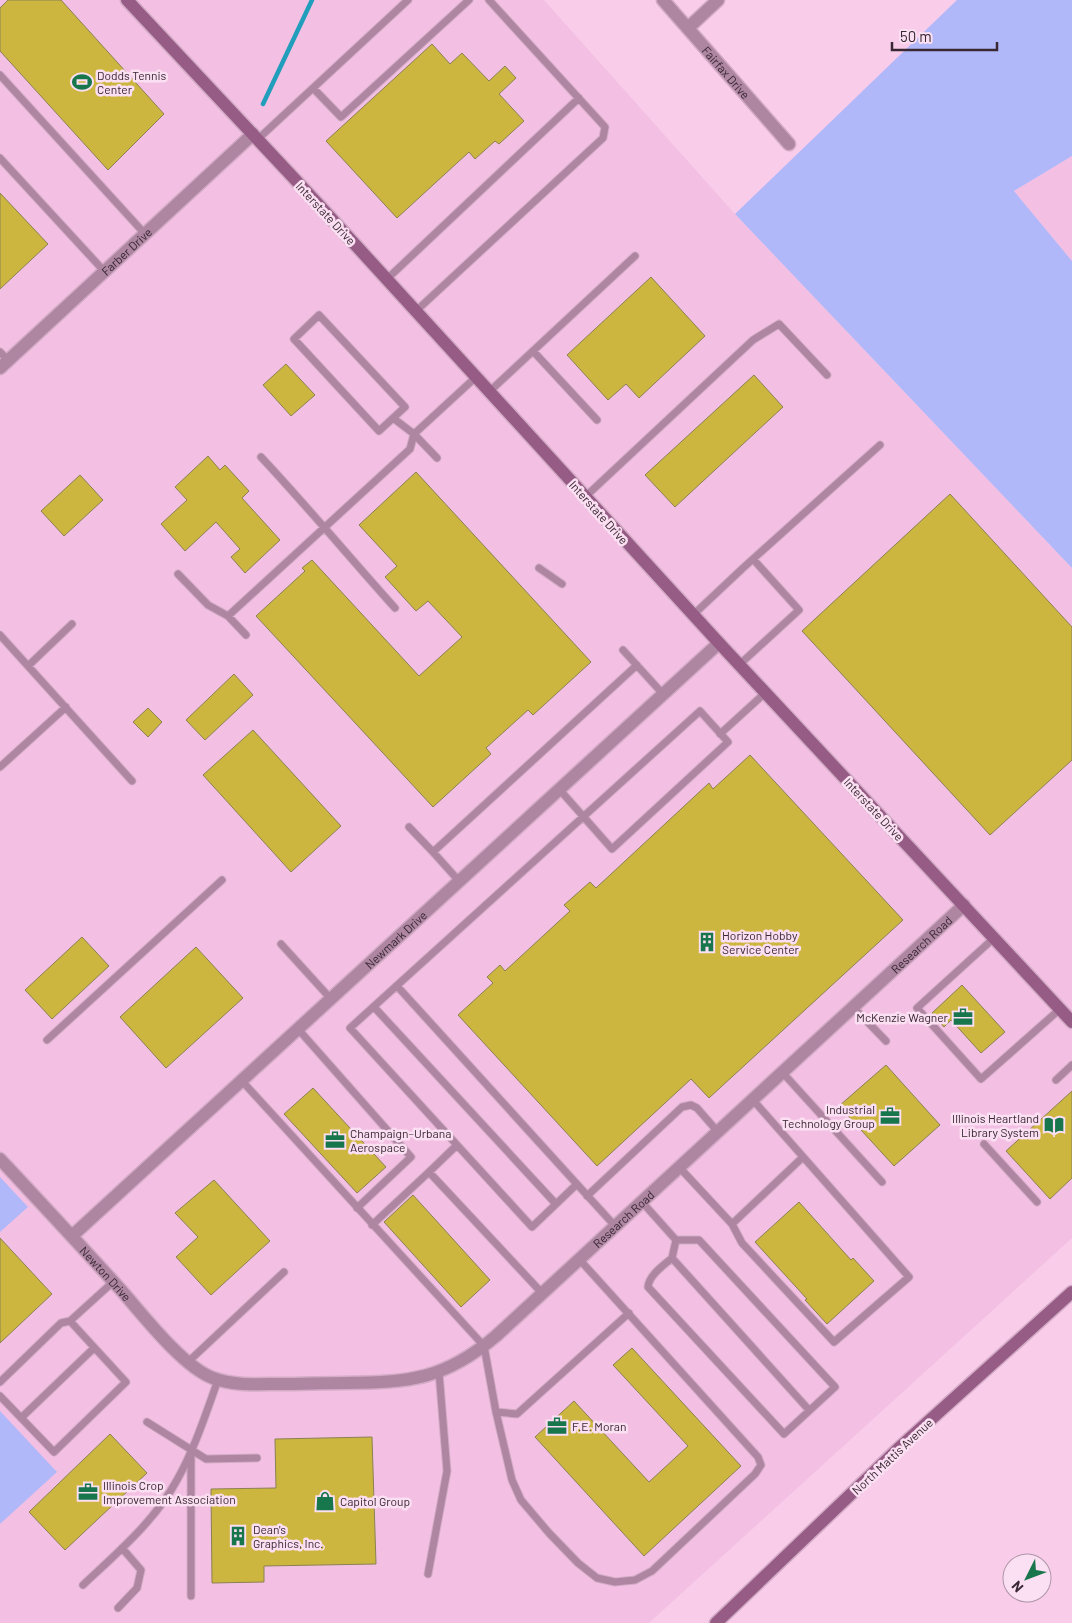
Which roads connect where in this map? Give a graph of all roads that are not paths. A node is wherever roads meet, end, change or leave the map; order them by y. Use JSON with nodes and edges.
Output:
{"nodes":[{"id":1,"x":127,"y":0,"type":"edge"},
{"id":2,"x":408,"y":0,"type":"edge"},
{"id":3,"x":469,"y":0,"type":"edge"},
{"id":4,"x":490,"y":0,"type":"edge"},
{"id":5,"x":663,"y":0,"type":"edge"},
{"id":6,"x":718,"y":0,"type":"edge"},
{"id":7,"x":688,"y":28,"type":"junction"},
{"id":8,"x":0,"y":75,"type":"edge"},
{"id":9,"x":313,"y":88,"type":"junction"},
{"id":10,"x":579,"y":98,"type":"junction"},
{"id":11,"x":255,"y":137,"type":"junction"},
{"id":12,"x":789,"y":144,"type":"dead end"},
{"id":13,"x":0,"y":158,"type":"edge"},
{"id":14,"x":145,"y":234,"type":"junction"},
{"id":15,"x":635,"y":256,"type":"dead end"},
{"id":16,"x":104,"y":272,"type":"junction"},
{"id":17,"x":386,"y":279,"type":"junction"},
{"id":18,"x":416,"y":311,"type":"junction"},
{"id":19,"x":533,"y":351,"type":"junction"},
{"id":20,"x":3,"y":360,"type":"edge"},
{"id":21,"x":827,"y":375,"type":"dead end"},
{"id":22,"x":476,"y":377,"type":"junction"},
{"id":23,"x":490,"y":391,"type":"junction"},
{"id":24,"x":393,"y":418,"type":"junction"},
{"id":25,"x":597,"y":420,"type":"dead end"},
{"id":26,"x":414,"y":434,"type":"junction"},
{"id":27,"x":880,"y":446,"type":"dead end"},
{"id":28,"x":261,"y":457,"type":"dead end"},
{"id":29,"x":437,"y":458,"type":"dead end"},
{"id":30,"x":585,"y":497,"type":"junction"},
{"id":31,"x":324,"y":528,"type":"junction"},
{"id":32,"x":753,"y":559,"type":"junction"},
{"id":33,"x":539,"y":568,"type":"dead end"},
{"id":34,"x":178,"y":574,"type":"dead end"},
{"id":35,"x":562,"y":584,"type":"dead end"},
{"id":36,"x":395,"y":608,"type":"dead end"},
{"id":37,"x":694,"y":615,"type":"junction"},
{"id":38,"x":228,"y":616,"type":"junction"},
{"id":39,"x":72,"y":624,"type":"dead end"},
{"id":40,"x":0,"y":634,"type":"edge"},
{"id":41,"x":246,"y":635,"type":"dead end"},
{"id":42,"x":719,"y":643,"type":"junction"},
{"id":43,"x":623,"y":650,"type":"dead end"},
{"id":44,"x":637,"y":665,"type":"junction"},
{"id":45,"x":739,"y":665,"type":"junction"},
{"id":46,"x":28,"y":666,"type":"junction"},
{"id":47,"x":765,"y":693,"type":"junction"},
{"id":48,"x":663,"y":694,"type":"junction"},
{"id":49,"x":66,"y":707,"type":"junction"},
{"id":50,"x":720,"y":734,"type":"junction"},
{"id":51,"x":0,"y":767,"type":"edge"},
{"id":52,"x":132,"y":780,"type":"dead end"},
{"id":53,"x":559,"y":789,"type":"junction"},
{"id":54,"x":584,"y":816,"type":"junction"},
{"id":55,"x":409,"y":827,"type":"dead end"},
{"id":56,"x":433,"y":852,"type":"junction"},
{"id":57,"x":222,"y":880,"type":"dead end"},
{"id":58,"x":459,"y":881,"type":"junction"},
{"id":59,"x":964,"y":905,"type":"junction"},
{"id":60,"x":994,"y":938,"type":"junction"},
{"id":61,"x":281,"y":944,"type":"dead end"},
{"id":62,"x":397,"y":986,"type":"junction"},
{"id":63,"x":330,"y":999,"type":"junction"},
{"id":64,"x":374,"y":1007,"type":"junction"},
{"id":65,"x":853,"y":1007,"type":"junction"},
{"id":66,"x":1060,"y":1009,"type":"junction"},
{"id":67,"x":1072,"y":1022,"type":"edge"},
{"id":68,"x":298,"y":1029,"type":"junction"},
{"id":69,"x":47,"y":1040,"type":"dead end"},
{"id":70,"x":886,"y":1041,"type":"dead end"},
{"id":71,"x":1072,"y":1065,"type":"edge"},
{"id":72,"x":782,"y":1072,"type":"junction"},
{"id":73,"x":1056,"y":1080,"type":"dead end"},
{"id":74,"x":242,"y":1081,"type":"junction"},
{"id":75,"x":753,"y":1100,"type":"junction"},
{"id":76,"x":718,"y":1132,"type":"junction"},
{"id":77,"x":984,"y":1144,"type":"dead end"},
{"id":78,"x":457,"y":1145,"type":"junction"},
{"id":79,"x":803,"y":1156,"type":"junction"},
{"id":80,"x":0,"y":1159,"type":"edge"},
{"id":81,"x":679,"y":1167,"type":"junction"},
{"id":82,"x":429,"y":1172,"type":"junction"},
{"id":83,"x":882,"y":1182,"type":"dead end"},
{"id":84,"x":577,"y":1184,"type":"junction"},
{"id":85,"x":587,"y":1196,"type":"junction"},
{"id":86,"x":642,"y":1202,"type":"junction"},
{"id":87,"x":1037,"y":1202,"type":"dead end"},
{"id":88,"x":556,"y":1204,"type":"junction"},
{"id":89,"x":356,"y":1208,"type":"junction"},
{"id":90,"x":732,"y":1224,"type":"junction"},
{"id":91,"x":372,"y":1225,"type":"junction"},
{"id":92,"x":615,"y":1226,"type":"junction"},
{"id":93,"x":72,"y":1236,"type":"junction"},
{"id":94,"x":676,"y":1240,"type":"junction"},
{"id":95,"x":672,"y":1258,"type":"junction"},
{"id":96,"x":580,"y":1259,"type":"junction"},
{"id":97,"x":284,"y":1272,"type":"dead end"},
{"id":98,"x":113,"y":1282,"type":"junction"},
{"id":99,"x":1072,"y":1292,"type":"edge"},
{"id":100,"x":542,"y":1293,"type":"junction"},
{"id":101,"x":628,"y":1313,"type":"junction"},
{"id":102,"x":70,"y":1321,"type":"junction"},
{"id":103,"x":484,"y":1346,"type":"junction"},
{"id":104,"x":94,"y":1348,"type":"junction"},
{"id":105,"x":188,"y":1362,"type":"junction"},
{"id":106,"x":439,"y":1372,"type":"junction"},
{"id":107,"x":218,"y":1380,"type":"junction"},
{"id":108,"x":0,"y":1382,"type":"edge"},
{"id":109,"x":0,"y":1396,"type":"edge"},
{"id":110,"x":809,"y":1410,"type":"junction"},
{"id":111,"x":496,"y":1412,"type":"junction"},
{"id":112,"x":21,"y":1418,"type":"junction"},
{"id":113,"x":147,"y":1422,"type":"dead end"},
{"id":114,"x":191,"y":1450,"type":"junction"},
{"id":115,"x":257,"y":1458,"type":"dead end"},
{"id":116,"x":122,"y":1548,"type":"junction"},
{"id":117,"x":428,"y":1574,"type":"dead end"},
{"id":118,"x":82,"y":1585,"type":"dead end"},
{"id":119,"x":191,"y":1596,"type":"dead end"},
{"id":120,"x":118,"y":1608,"type":"dead end"},
{"id":121,"x":716,"y":1623,"type":"edge"}],
"edges":[{"from":1,"to":11,"type":"main road","name":"Interstate Drive"},
{"from":2,"to":9,"type":"lane"},
{"from":3,"to":9,"type":"lane"},
{"from":4,"to":10,"type":"lane"},
{"from":5,"to":7,"type":"street","name":"Fairfax Drive"},
{"from":6,"to":7,"type":"street"},
{"from":7,"to":12,"type":"street","name":"Fairfax Drive"},
{"from":8,"to":14,"type":"lane"},
{"from":9,"to":11,"type":"lane"},
{"from":10,"to":17,"type":"lane"},
{"from":10,"to":18,"type":"lane"},
{"from":11,"to":14,"type":"street","name":"Farber Drive"},
{"from":11,"to":17,"type":"main road","name":"Interstate Drive"},
{"from":13,"to":16,"type":"lane"},
{"from":14,"to":16,"type":"street","name":"Farber Drive"},
{"from":15,"to":19,"type":"lane"},
{"from":16,"to":20,"type":"street","name":"Farber Drive"},
{"from":17,"to":18,"type":"main road","name":"Interstate Drive"},
{"from":18,"to":22,"type":"main road","name":"Interstate Drive"},
{"from":19,"to":23,"type":"lane"},
{"from":19,"to":25,"type":"lane"},
{"from":21,"to":30,"type":"lane"},
{"from":22,"to":23,"type":"main road","name":"Interstate Drive"},
{"from":22,"to":26,"type":"lane"},
{"from":23,"to":30,"type":"main road","name":"Interstate Drive"},
{"from":24,"to":24,"type":"lane"},
{"from":24,"to":26,"type":"lane"},
{"from":26,"to":29,"type":"lane"},
{"from":26,"to":31,"type":"lane"},
{"from":27,"to":32,"type":"lane"},
{"from":28,"to":31,"type":"lane"},
{"from":30,"to":37,"type":"main road","name":"Interstate Drive"},
{"from":31,"to":36,"type":"lane"},
{"from":31,"to":38,"type":"lane"},
{"from":32,"to":37,"type":"lane"},
{"from":32,"to":45,"type":"lane"},
{"from":33,"to":35,"type":"lane"},
{"from":34,"to":38,"type":"lane"},
{"from":37,"to":42,"type":"main road","name":"Interstate Drive"},
{"from":38,"to":41,"type":"lane"},
{"from":39,"to":46,"type":"lane"},
{"from":40,"to":46,"type":"lane"},
{"from":42,"to":45,"type":"main road","name":"Interstate Drive"},
{"from":42,"to":48,"type":"street","name":"Newmark Drive"},
{"from":43,"to":44,"type":"lane"},
{"from":44,"to":48,"type":"lane"},
{"from":44,"to":56,"type":"lane"},
{"from":45,"to":47,"type":"main road","name":"Interstate Drive"},
{"from":46,"to":49,"type":"lane"},
{"from":47,"to":50,"type":"lane"},
{"from":47,"to":59,"type":"main road","name":"Interstate Drive"},
{"from":48,"to":53,"type":"street","name":"Newmark Drive"},
{"from":49,"to":51,"type":"lane"},
{"from":49,"to":52,"type":"lane"},
{"from":50,"to":54,"type":"lane"},
{"from":50,"to":54,"type":"lane"},
{"from":53,"to":54,"type":"lane"},
{"from":53,"to":58,"type":"street","name":"Newmark Drive"},
{"from":54,"to":62,"type":"lane"},
{"from":55,"to":56,"type":"lane"},
{"from":56,"to":58,"type":"lane"},
{"from":57,"to":69,"type":"lane"},
{"from":58,"to":63,"type":"street","name":"Newmark Drive"},
{"from":59,"to":60,"type":"main road","name":"Interstate Drive"},
{"from":59,"to":65,"type":"street","name":"Research Road"},
{"from":60,"to":66,"type":"main road","name":"Interstate Drive"},
{"from":60,"to":66,"type":"lane"},
{"from":61,"to":63,"type":"lane"},
{"from":62,"to":64,"type":"lane"},
{"from":62,"to":84,"type":"lane"},
{"from":63,"to":68,"type":"street","name":"Newmark Drive"},
{"from":64,"to":78,"type":"lane"},
{"from":64,"to":88,"type":"lane"},
{"from":65,"to":70,"type":"lane"},
{"from":65,"to":72,"type":"street","name":"Research Road"},
{"from":66,"to":67,"type":"main road","name":"Interstate Drive"},
{"from":68,"to":74,"type":"street","name":"Newmark Drive"},
{"from":68,"to":89,"type":"lane"},
{"from":71,"to":73,"type":"lane"},
{"from":72,"to":75,"type":"street","name":"Research Road"},
{"from":72,"to":83,"type":"lane"},
{"from":74,"to":89,"type":"lane"},
{"from":74,"to":93,"type":"street","name":"Newmark Drive"},
{"from":75,"to":76,"type":"street","name":"Research Road"},
{"from":75,"to":79,"type":"lane"},
{"from":76,"to":81,"type":"street","name":"Research Road"},
{"from":76,"to":85,"type":"lane"},
{"from":77,"to":87,"type":"lane"},
{"from":78,"to":82,"type":"lane"},
{"from":78,"to":88,"type":"lane"},
{"from":79,"to":90,"type":"lane"},
{"from":79,"to":90,"type":"lane"},
{"from":80,"to":93,"type":"street","name":"Newton Drive"},
{"from":81,"to":86,"type":"street","name":"Research Road"},
{"from":81,"to":90,"type":"lane"},
{"from":82,"to":91,"type":"lane"},
{"from":82,"to":100,"type":"lane"},
{"from":84,"to":85,"type":"lane"},
{"from":84,"to":88,"type":"lane"},
{"from":85,"to":92,"type":"lane"},
{"from":86,"to":92,"type":"street","name":"Research Road"},
{"from":86,"to":94,"type":"lane"},
{"from":89,"to":91,"type":"lane"},
{"from":91,"to":103,"type":"lane"},
{"from":92,"to":96,"type":"street","name":"Research Road"},
{"from":93,"to":98,"type":"street","name":"Newton Drive"},
{"from":94,"to":95,"type":"lane"},
{"from":94,"to":110,"type":"lane"},
{"from":95,"to":110,"type":"lane"},
{"from":95,"to":110,"type":"lane"},
{"from":96,"to":100,"type":"street","name":"Research Road"},
{"from":96,"to":101,"type":"lane"},
{"from":97,"to":105,"type":"lane"},
{"from":98,"to":102,"type":"lane"},
{"from":98,"to":105,"type":"street","name":"Newton Drive"},
{"from":99,"to":121,"type":"main road","name":"North Mattis Avenue"},
{"from":100,"to":103,"type":"street","name":"Research Road"},
{"from":101,"to":111,"type":"lane"},
{"from":101,"to":111,"type":"lane"},
{"from":102,"to":104,"type":"lane"},
{"from":102,"to":108,"type":"lane"},
{"from":103,"to":106,"type":"street","name":"Research Road"},
{"from":103,"to":111,"type":"lane"},
{"from":104,"to":112,"type":"lane"},
{"from":104,"to":112,"type":"lane"},
{"from":105,"to":107,"type":"street","name":"Newton Drive"},
{"from":106,"to":107,"type":"street","name":"Research Road"},
{"from":106,"to":117,"type":"lane"},
{"from":107,"to":114,"type":"lane"},
{"from":109,"to":112,"type":"lane"},
{"from":113,"to":114,"type":"lane"},
{"from":114,"to":115,"type":"lane"},
{"from":114,"to":116,"type":"lane"},
{"from":114,"to":119,"type":"lane"},
{"from":116,"to":118,"type":"lane"},
{"from":116,"to":120,"type":"lane"}]}
